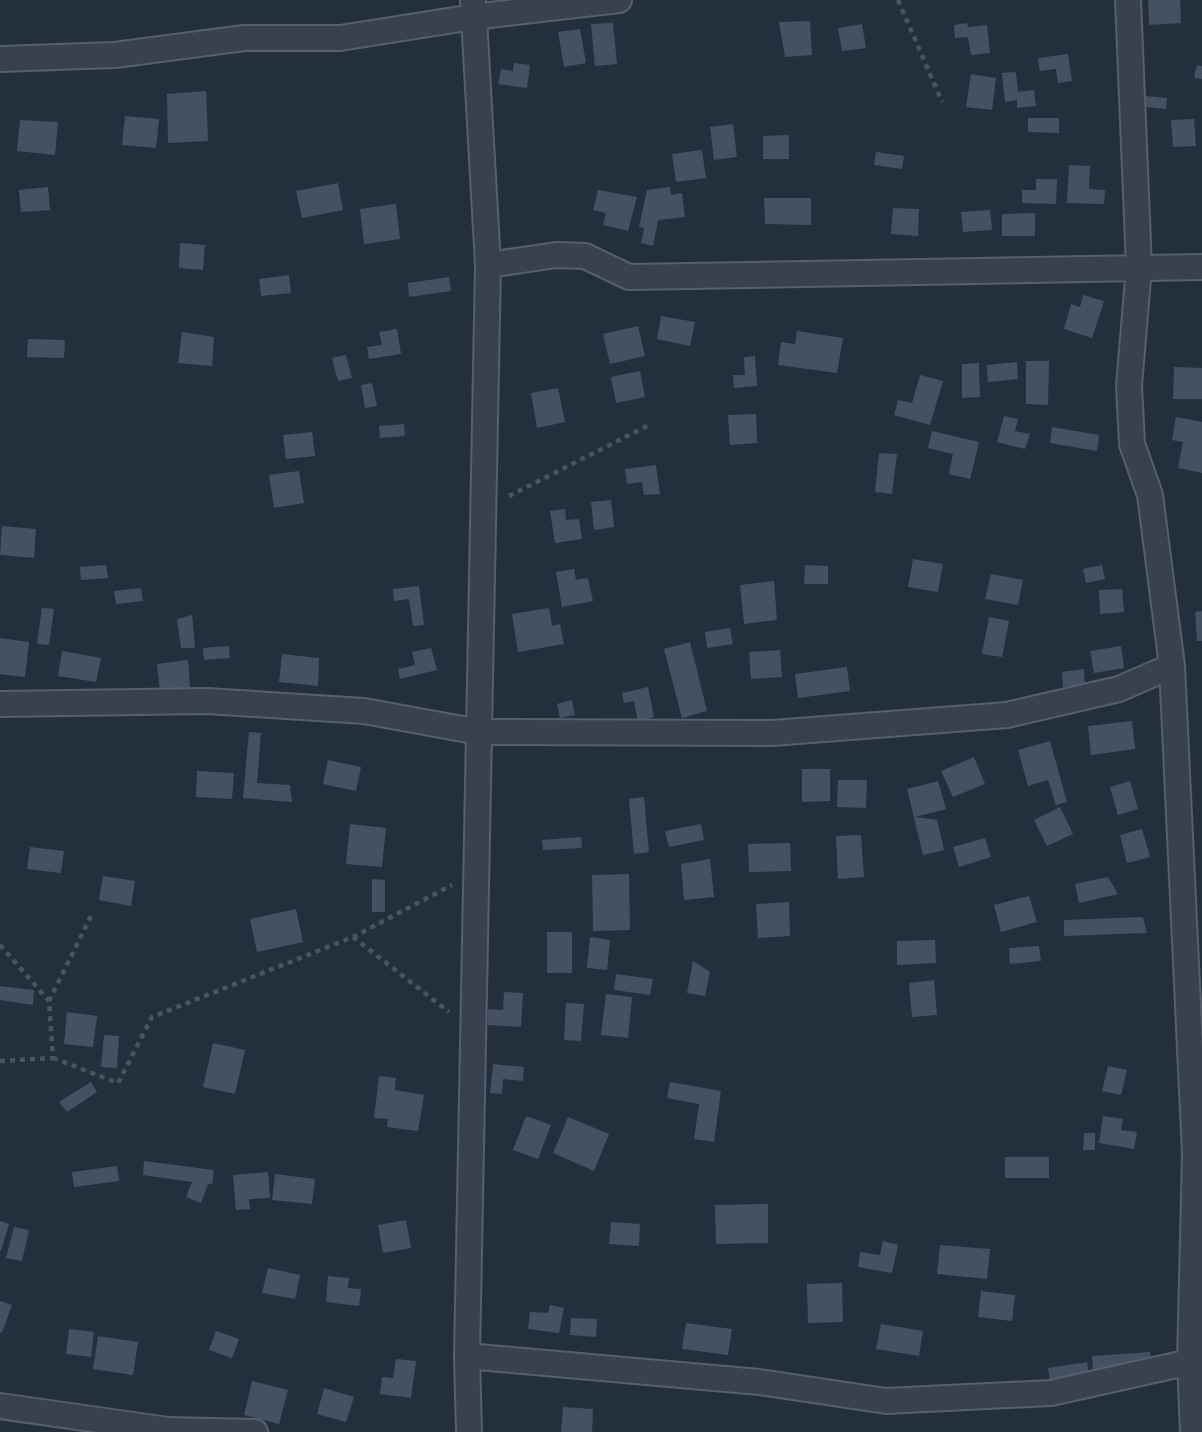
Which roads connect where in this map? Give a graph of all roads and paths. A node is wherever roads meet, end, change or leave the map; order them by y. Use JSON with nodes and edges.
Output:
{"nodes":[{"id":1,"x":619,"y":0,"type":"edge"},
{"id":2,"x":898,"y":0,"type":"edge"},
{"id":3,"x":1128,"y":0,"type":"edge"},
{"id":4,"x":473,"y":8,"type":"edge"},
{"id":5,"x":0,"y":59,"type":"edge"},
{"id":6,"x":942,"y":102,"type":"dead end"},
{"id":7,"x":488,"y":265,"type":"junction"},
{"id":8,"x":1139,"y":267,"type":"junction"},
{"id":9,"x":1202,"y":267,"type":"edge"},
{"id":10,"x":649,"y":425,"type":"dead end"},
{"id":11,"x":484,"y":509,"type":"junction"},
{"id":12,"x":1172,"y":666,"type":"junction"},
{"id":13,"x":0,"y":704,"type":"edge"},
{"id":14,"x":479,"y":732,"type":"junction"},
{"id":15,"x":476,"y":872,"type":"junction"},
{"id":16,"x":93,"y":912,"type":"dead end"},
{"id":17,"x":353,"y":937,"type":"junction"},
{"id":18,"x":0,"y":945,"type":"edge"},
{"id":19,"x":50,"y":1001,"type":"junction"},
{"id":20,"x":473,"y":1031,"type":"junction"},
{"id":21,"x":53,"y":1058,"type":"junction"},
{"id":22,"x":0,"y":1061,"type":"edge"},
{"id":23,"x":467,"y":1356,"type":"junction"},
{"id":24,"x":1190,"y":1362,"type":"junction"},
{"id":25,"x":0,"y":1406,"type":"edge"},
{"id":26,"x":256,"y":1432,"type":"edge"},
{"id":27,"x":469,"y":1432,"type":"edge"},
{"id":28,"x":1193,"y":1432,"type":"edge"}],
"edges":[{"from":1,"to":4,"type":"street"},
{"from":2,"to":6,"type":"path"},
{"from":3,"to":8,"type":"street"},
{"from":4,"to":5,"type":"street"},
{"from":4,"to":7,"type":"street"},
{"from":7,"to":8,"type":"street"},
{"from":7,"to":11,"type":"street"},
{"from":8,"to":9,"type":"street"},
{"from":8,"to":12,"type":"street"},
{"from":10,"to":11,"type":"path"},
{"from":11,"to":14,"type":"street"},
{"from":12,"to":14,"type":"street"},
{"from":12,"to":24,"type":"street"},
{"from":13,"to":14,"type":"street"},
{"from":14,"to":15,"type":"street"},
{"from":15,"to":17,"type":"path"},
{"from":15,"to":20,"type":"street"},
{"from":16,"to":19,"type":"path"},
{"from":17,"to":20,"type":"path"},
{"from":17,"to":21,"type":"path"},
{"from":18,"to":19,"type":"path"},
{"from":19,"to":21,"type":"path"},
{"from":20,"to":23,"type":"street"},
{"from":21,"to":22,"type":"path"},
{"from":23,"to":24,"type":"street"},
{"from":23,"to":27,"type":"street"},
{"from":24,"to":28,"type":"street"},
{"from":25,"to":26,"type":"street"}]}
